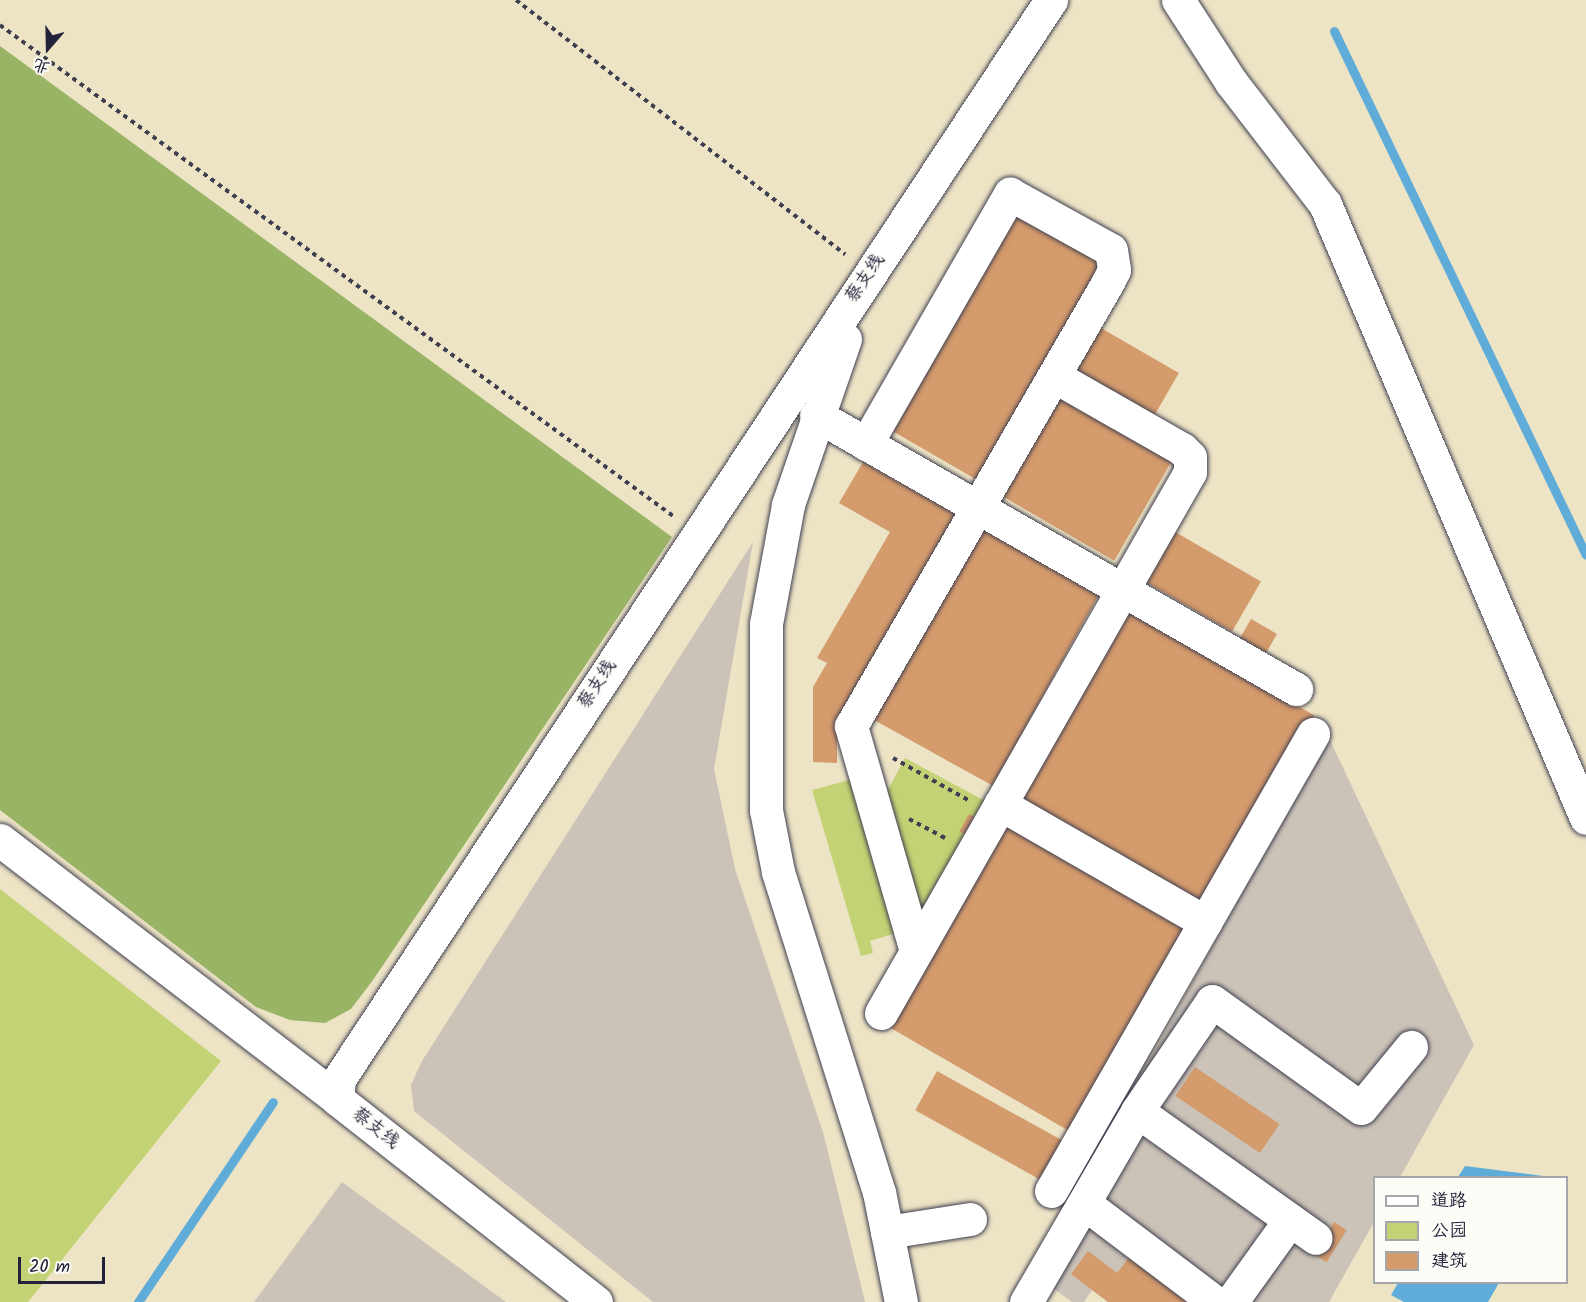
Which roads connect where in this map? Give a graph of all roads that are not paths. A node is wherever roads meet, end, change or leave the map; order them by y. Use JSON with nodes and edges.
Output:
{"nodes":[{"id":1,"x":1051,"y":0,"type":"edge"},
{"id":2,"x":1178,"y":0,"type":"edge"},
{"id":3,"x":875,"y":265,"type":"junction"},
{"id":4,"x":1054,"y":376,"type":"junction"},
{"id":5,"x":816,"y":415,"type":"junction"},
{"id":6,"x":866,"y":444,"type":"junction"},
{"id":7,"x":978,"y":507,"type":"junction"},
{"id":8,"x":1122,"y":590,"type":"junction"},
{"id":9,"x":1296,"y":689,"type":"dead end"},
{"id":10,"x":1313,"y":734,"type":"dead end"},
{"id":11,"x":1000,"y":804,"type":"junction"},
{"id":12,"x":1586,"y":818,"type":"edge"},
{"id":13,"x":0,"y":840,"type":"edge"},
{"id":14,"x":1205,"y":922,"type":"junction"},
{"id":15,"x":916,"y":951,"type":"junction"},
{"id":16,"x":881,"y":1013,"type":"dead end"},
{"id":17,"x":1411,"y":1047,"type":"dead end"},
{"id":18,"x":337,"y":1099,"type":"junction"},
{"id":19,"x":1137,"y":1111,"type":"junction"},
{"id":20,"x":1051,"y":1191,"type":"dead end"},
{"id":21,"x":1084,"y":1203,"type":"junction"},
{"id":22,"x":970,"y":1219,"type":"dead end"},
{"id":23,"x":1290,"y":1220,"type":"junction"},
{"id":24,"x":887,"y":1232,"type":"junction"},
{"id":25,"x":1316,"y":1238,"type":"dead end"},
{"id":26,"x":596,"y":1302,"type":"edge"},
{"id":27,"x":901,"y":1302,"type":"edge"},
{"id":28,"x":1026,"y":1302,"type":"edge"},
{"id":29,"x":1215,"y":1302,"type":"edge"},
{"id":30,"x":1231,"y":1302,"type":"edge"}],
"edges":[{"from":1,"to":3,"type":"street","name":"蔡支线"},
{"from":2,"to":12,"type":"street"},
{"from":3,"to":5,"type":"street"},
{"from":3,"to":18,"type":"street","name":"蔡支线"},
{"from":4,"to":6,"type":"street"},
{"from":4,"to":7,"type":"street"},
{"from":4,"to":8,"type":"street"},
{"from":5,"to":6,"type":"street"},
{"from":5,"to":24,"type":"street"},
{"from":6,"to":7,"type":"street"},
{"from":7,"to":8,"type":"street"},
{"from":7,"to":15,"type":"street"},
{"from":8,"to":9,"type":"street"},
{"from":8,"to":11,"type":"street"},
{"from":10,"to":14,"type":"street"},
{"from":11,"to":14,"type":"street"},
{"from":11,"to":15,"type":"street"},
{"from":13,"to":18,"type":"street"},
{"from":14,"to":20,"type":"street"},
{"from":15,"to":16,"type":"street"},
{"from":17,"to":19,"type":"street"},
{"from":18,"to":26,"type":"street","name":"蔡支线"},
{"from":19,"to":21,"type":"street"},
{"from":19,"to":23,"type":"street"},
{"from":21,"to":28,"type":"street"},
{"from":21,"to":29,"type":"street"},
{"from":22,"to":24,"type":"street"},
{"from":23,"to":25,"type":"street"},
{"from":23,"to":30,"type":"street"},
{"from":24,"to":27,"type":"street"}]}
